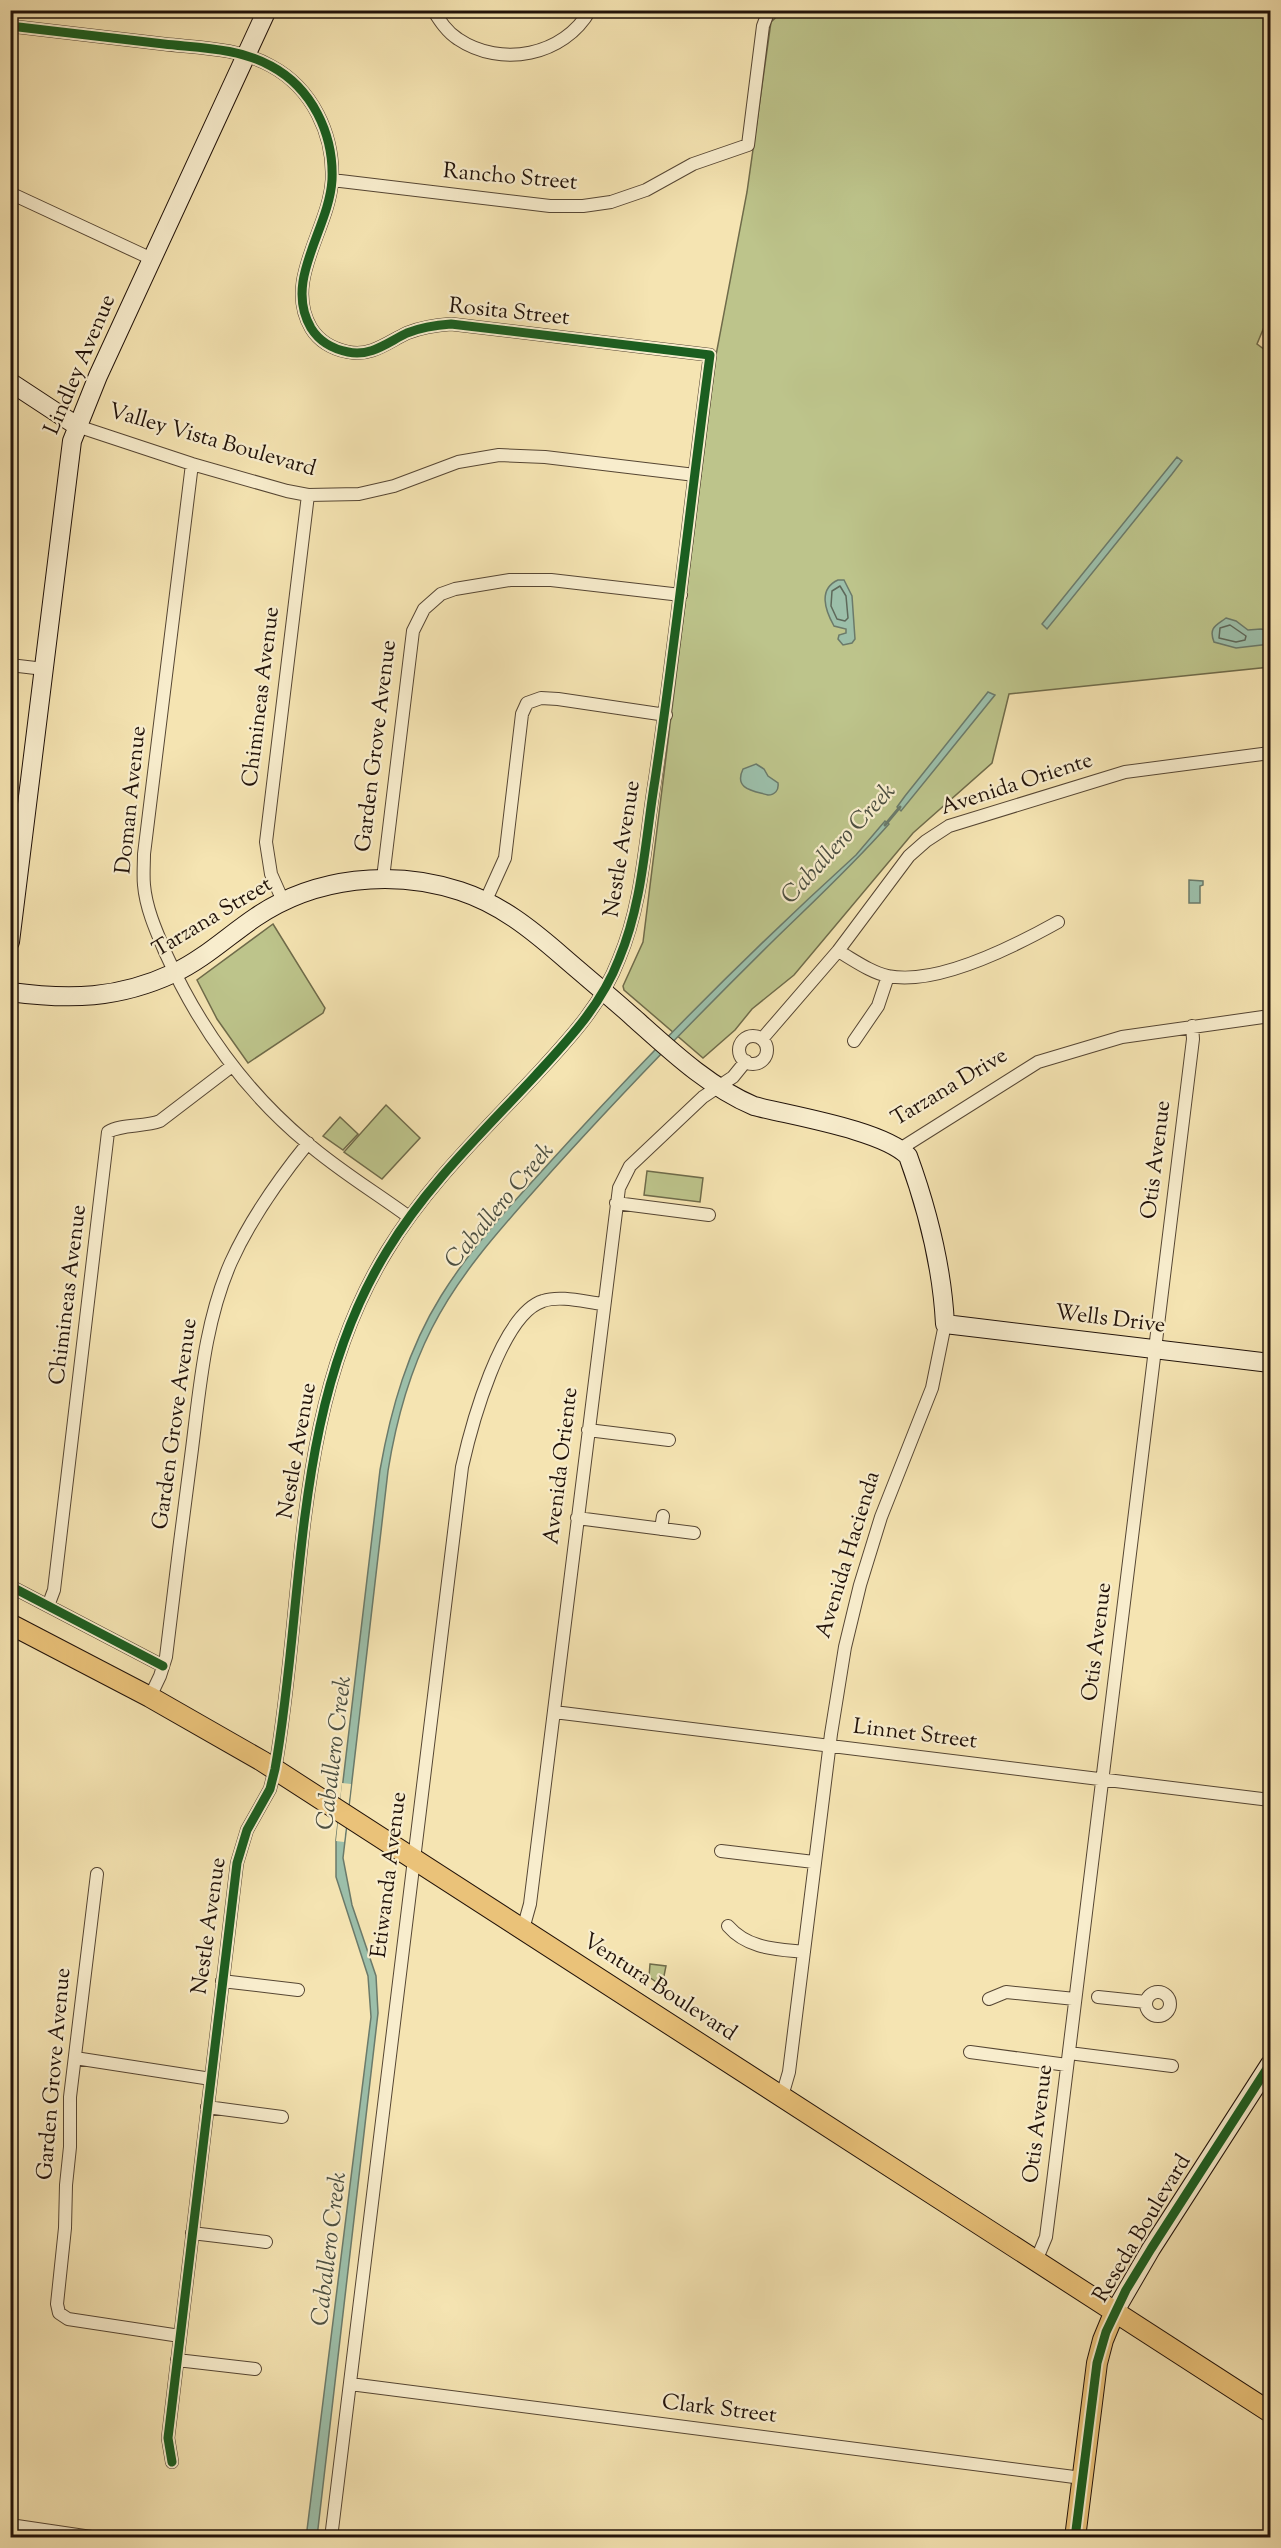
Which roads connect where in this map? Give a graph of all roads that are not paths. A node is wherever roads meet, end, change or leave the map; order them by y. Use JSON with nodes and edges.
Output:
{"nodes":[{"id":1,"x":267,"y":10,"type":"edge"},
{"id":2,"x":434,"y":10,"type":"edge"},
{"id":3,"x":590,"y":10,"type":"edge"},
{"id":4,"x":769,"y":10,"type":"edge"},
{"id":5,"x":10,"y":26,"type":"edge"},
{"id":6,"x":246,"y":56,"type":"junction"},
{"id":7,"x":332,"y":180,"type":"junction"},
{"id":8,"x":10,"y":193,"type":"edge"},
{"id":9,"x":152,"y":259,"type":"junction"},
{"id":10,"x":710,"y":355,"type":"joint"},
{"id":11,"x":10,"y":382,"type":"edge"},
{"id":12,"x":77,"y":426,"type":"junction"},
{"id":13,"x":192,"y":464,"type":"junction"},
{"id":14,"x":695,"y":475,"type":"junction"},
{"id":15,"x":308,"y":495,"type":"junction"},
{"id":16,"x":681,"y":594,"type":"junction"},
{"id":17,"x":10,"y":665,"type":"edge"},
{"id":18,"x":44,"y":669,"type":"junction"},
{"id":19,"x":666,"y":715,"type":"junction"},
{"id":20,"x":1270,"y":753,"type":"edge"},
{"id":21,"x":383,"y":878,"type":"junction"},
{"id":22,"x":486,"y":900,"type":"junction"},
{"id":23,"x":283,"y":901,"type":"junction"},
{"id":24,"x":1058,"y":922,"type":"dead end"},
{"id":25,"x":10,"y":942,"type":"edge"},
{"id":26,"x":838,"y":951,"type":"junction"},
{"id":27,"x":174,"y":973,"type":"junction"},
{"id":28,"x":888,"y":976,"type":"junction"},
{"id":29,"x":10,"y":992,"type":"edge"},
{"id":30,"x":604,"y":992,"type":"junction"},
{"id":31,"x":1270,"y":1016,"type":"edge"},
{"id":32,"x":1192,"y":1026,"type":"junction"},
{"id":33,"x":762,"y":1040,"type":"junction"},
{"id":34,"x":854,"y":1041,"type":"dead end"},
{"id":35,"x":671,"y":1050,"type":"joint"},
{"id":36,"x":746,"y":1061,"type":"junction"},
{"id":37,"x":232,"y":1066,"type":"junction"},
{"id":38,"x":718,"y":1087,"type":"junction"},
{"id":39,"x":308,"y":1143,"type":"junction"},
{"id":40,"x":900,"y":1149,"type":"junction"},
{"id":41,"x":616,"y":1203,"type":"junction"},
{"id":42,"x":710,"y":1215,"type":"dead end"},
{"id":43,"x":409,"y":1218,"type":"junction"},
{"id":44,"x":603,"y":1304,"type":"junction"},
{"id":45,"x":945,"y":1324,"type":"junction"},
{"id":46,"x":1155,"y":1349,"type":"junction"},
{"id":47,"x":1270,"y":1363,"type":"edge"},
{"id":48,"x":588,"y":1430,"type":"junction"},
{"id":49,"x":669,"y":1440,"type":"dead end"},
{"id":50,"x":663,"y":1516,"type":"dead end"},
{"id":51,"x":577,"y":1518,"type":"junction"},
{"id":52,"x":661,"y":1529,"type":"junction"},
{"id":53,"x":694,"y":1533,"type":"dead end"},
{"id":54,"x":10,"y":1586,"type":"edge"},
{"id":55,"x":48,"y":1606,"type":"junction"},
{"id":56,"x":10,"y":1624,"type":"edge"},
{"id":57,"x":163,"y":1666,"type":"junction"},
{"id":58,"x":150,"y":1697,"type":"junction"},
{"id":59,"x":554,"y":1712,"type":"junction"},
{"id":60,"x":830,"y":1745,"type":"junction"},
{"id":61,"x":275,"y":1769,"type":"junction"},
{"id":62,"x":1103,"y":1779,"type":"junction"},
{"id":63,"x":1270,"y":1800,"type":"edge"},
{"id":64,"x":721,"y":1851,"type":"dead end"},
{"id":65,"x":413,"y":1858,"type":"junction"},
{"id":66,"x":814,"y":1862,"type":"junction"},
{"id":67,"x":97,"y":1874,"type":"dead end"},
{"id":68,"x":728,"y":1926,"type":"dead end"},
{"id":69,"x":523,"y":1929,"type":"junction"},
{"id":70,"x":804,"y":1953,"type":"junction"},
{"id":71,"x":222,"y":1981,"type":"junction"},
{"id":72,"x":298,"y":1990,"type":"dead end"},
{"id":73,"x":1098,"y":1996,"type":"dead end"},
{"id":74,"x":989,"y":1999,"type":"dead end"},
{"id":75,"x":1075,"y":1999,"type":"junction"},
{"id":76,"x":1146,"y":2002,"type":"dead end"},
{"id":77,"x":970,"y":2052,"type":"dead end"},
{"id":78,"x":75,"y":2058,"type":"junction"},
{"id":79,"x":1068,"y":2059,"type":"junction"},
{"id":80,"x":1270,"y":2064,"type":"edge"},
{"id":81,"x":1172,"y":2066,"type":"dead end"},
{"id":82,"x":211,"y":2079,"type":"junction"},
{"id":83,"x":782,"y":2096,"type":"junction"},
{"id":84,"x":207,"y":2107,"type":"junction"},
{"id":85,"x":282,"y":2117,"type":"dead end"},
{"id":86,"x":192,"y":2233,"type":"junction"},
{"id":87,"x":267,"y":2242,"type":"dead end"},
{"id":88,"x":1036,"y":2261,"type":"junction"},
{"id":89,"x":1115,"y":2311,"type":"junction"},
{"id":90,"x":180,"y":2336,"type":"junction"},
{"id":91,"x":177,"y":2360,"type":"junction"},
{"id":92,"x":255,"y":2369,"type":"dead end"},
{"id":93,"x":350,"y":2384,"type":"junction"},
{"id":94,"x":1270,"y":2412,"type":"edge"},
{"id":95,"x":172,"y":2462,"type":"dead end"},
{"id":96,"x":1082,"y":2478,"type":"junction"},
{"id":97,"x":10,"y":2525,"type":"edge"},
{"id":98,"x":98,"y":2538,"type":"edge"},
{"id":99,"x":331,"y":2538,"type":"edge"},
{"id":100,"x":1075,"y":2538,"type":"edge"}],
"edges":[{"from":1,"to":6,"type":"street","name":"Lindley Avenue"},
{"from":2,"to":3,"type":"street"},
{"from":4,"to":7,"type":"street","name":"Rancho Street"},
{"from":5,"to":6,"type":"street"},
{"from":6,"to":7,"type":"street","name":"Rosita Street"},
{"from":6,"to":9,"type":"street","name":"Lindley Avenue"},
{"from":7,"to":10,"type":"street","name":"Rosita Street"},
{"from":8,"to":9,"type":"street"},
{"from":9,"to":12,"type":"street","name":"Lindley Avenue"},
{"from":10,"to":14,"type":"street","name":"Nestle Avenue"},
{"from":11,"to":12,"type":"street","name":"Valley Vista Boulevard"},
{"from":12,"to":13,"type":"street","name":"Valley Vista Boulevard"},
{"from":12,"to":18,"type":"street","name":"Lindley Avenue"},
{"from":13,"to":15,"type":"street","name":"Valley Vista Boulevard"},
{"from":13,"to":27,"type":"street","name":"Doman Avenue"},
{"from":14,"to":15,"type":"street","name":"Valley Vista Boulevard"},
{"from":14,"to":16,"type":"street","name":"Nestle Avenue"},
{"from":15,"to":23,"type":"street","name":"Chimineas Avenue"},
{"from":16,"to":19,"type":"street","name":"Nestle Avenue"},
{"from":16,"to":21,"type":"street","name":"Garden Grove Avenue"},
{"from":17,"to":18,"type":"street"},
{"from":18,"to":25,"type":"street","name":"Lindley Avenue"},
{"from":19,"to":22,"type":"street"},
{"from":19,"to":30,"type":"street","name":"Nestle Avenue"},
{"from":20,"to":26,"type":"street","name":"Avenida Oriente"},
{"from":21,"to":22,"type":"street","name":"Tarzana Street"},
{"from":21,"to":23,"type":"street","name":"Tarzana Street"},
{"from":22,"to":30,"type":"street","name":"Tarzana Street"},
{"from":23,"to":27,"type":"street","name":"Tarzana Street"},
{"from":24,"to":28,"type":"street"},
{"from":26,"to":28,"type":"street"},
{"from":26,"to":33,"type":"street","name":"Avenida Oriente"},
{"from":27,"to":29,"type":"street","name":"Tarzana Street"},
{"from":27,"to":37,"type":"street","name":"Doman Avenue"},
{"from":28,"to":34,"type":"street"},
{"from":30,"to":35,"type":"street","name":"Tarzana Street"},
{"from":30,"to":43,"type":"street","name":"Nestle Avenue"},
{"from":31,"to":32,"type":"street","name":"Tarzana Drive"},
{"from":32,"to":40,"type":"street","name":"Tarzana Drive"},
{"from":32,"to":46,"type":"street","name":"Otis Avenue"},
{"from":33,"to":36,"type":"street","name":"Avenida Oriente"},
{"from":33,"to":36,"type":"street","name":"Avenida Oriente"},
{"from":35,"to":38,"type":"street","name":"Tarzana Drive"},
{"from":36,"to":38,"type":"street","name":"Avenida Oriente"},
{"from":37,"to":39,"type":"street","name":"Doman Avenue"},
{"from":37,"to":55,"type":"street","name":"Chimineas Avenue"},
{"from":38,"to":40,"type":"street","name":"Tarzana Drive"},
{"from":38,"to":41,"type":"street","name":"Avenida Oriente"},
{"from":39,"to":43,"type":"street","name":"Doman Avenue"},
{"from":39,"to":57,"type":"street","name":"Garden Grove Avenue"},
{"from":40,"to":45,"type":"street","name":"Avenida Hacienda"},
{"from":41,"to":42,"type":"street"},
{"from":41,"to":44,"type":"street","name":"Avenida Oriente"},
{"from":43,"to":61,"type":"street","name":"Nestle Avenue"},
{"from":44,"to":48,"type":"street","name":"Avenida Oriente"},
{"from":44,"to":65,"type":"street","name":"Etiwanda Avenue"},
{"from":45,"to":46,"type":"street","name":"Wells Drive"},
{"from":45,"to":60,"type":"street","name":"Avenida Hacienda"},
{"from":46,"to":47,"type":"street","name":"Wells Drive"},
{"from":46,"to":62,"type":"street","name":"Otis Avenue"},
{"from":48,"to":49,"type":"street"},
{"from":48,"to":51,"type":"street","name":"Avenida Oriente"},
{"from":50,"to":52,"type":"street"},
{"from":51,"to":52,"type":"street"},
{"from":51,"to":59,"type":"street","name":"Avenida Oriente"},
{"from":52,"to":53,"type":"street"},
{"from":54,"to":55,"type":"street"},
{"from":55,"to":57,"type":"street"},
{"from":56,"to":58,"type":"main road","name":"Ventura Boulevard"},
{"from":57,"to":58,"type":"street","name":"Garden Grove Avenue"},
{"from":58,"to":61,"type":"main road","name":"Ventura Boulevard"},
{"from":59,"to":60,"type":"street","name":"Linnet Street"},
{"from":59,"to":69,"type":"street","name":"Avenida Oriente"},
{"from":60,"to":62,"type":"street","name":"Linnet Street"},
{"from":60,"to":66,"type":"street","name":"Avenida Hacienda"},
{"from":61,"to":65,"type":"main road","name":"Ventura Boulevard"},
{"from":61,"to":71,"type":"street","name":"Nestle Avenue"},
{"from":62,"to":63,"type":"street","name":"Linnet Street"},
{"from":62,"to":75,"type":"street","name":"Otis Avenue"},
{"from":64,"to":66,"type":"street"},
{"from":65,"to":69,"type":"main road","name":"Ventura Boulevard"},
{"from":65,"to":93,"type":"street","name":"Etiwanda Avenue"},
{"from":66,"to":70,"type":"street","name":"Avenida Hacienda"},
{"from":67,"to":78,"type":"street","name":"Garden Grove Avenue"},
{"from":68,"to":70,"type":"street"},
{"from":69,"to":83,"type":"main road","name":"Ventura Boulevard"},
{"from":70,"to":83,"type":"street","name":"Avenida Hacienda"},
{"from":71,"to":72,"type":"street"},
{"from":71,"to":82,"type":"street","name":"Nestle Avenue"},
{"from":73,"to":76,"type":"street"},
{"from":74,"to":75,"type":"street"},
{"from":75,"to":79,"type":"street","name":"Otis Avenue"},
{"from":77,"to":79,"type":"street"},
{"from":78,"to":82,"type":"street"},
{"from":78,"to":90,"type":"street","name":"Garden Grove Avenue"},
{"from":79,"to":81,"type":"street"},
{"from":79,"to":88,"type":"street","name":"Otis Avenue"},
{"from":80,"to":89,"type":"street","name":"Reseda Boulevard"},
{"from":82,"to":84,"type":"street","name":"Nestle Avenue"},
{"from":83,"to":88,"type":"main road","name":"Ventura Boulevard"},
{"from":84,"to":85,"type":"street"},
{"from":84,"to":86,"type":"street","name":"Nestle Avenue"},
{"from":86,"to":87,"type":"street"},
{"from":86,"to":90,"type":"street","name":"Nestle Avenue"},
{"from":88,"to":89,"type":"main road","name":"Ventura Boulevard"},
{"from":89,"to":94,"type":"main road","name":"Ventura Boulevard"},
{"from":89,"to":96,"type":"main road","name":"Reseda Boulevard"},
{"from":90,"to":91,"type":"street","name":"Nestle Avenue"},
{"from":91,"to":92,"type":"street"},
{"from":91,"to":95,"type":"street","name":"Nestle Avenue"},
{"from":93,"to":96,"type":"street","name":"Clark Street"},
{"from":93,"to":99,"type":"street","name":"Etiwanda Avenue"},
{"from":96,"to":100,"type":"main road","name":"Reseda Boulevard"},
{"from":97,"to":98,"type":"street"}]}
